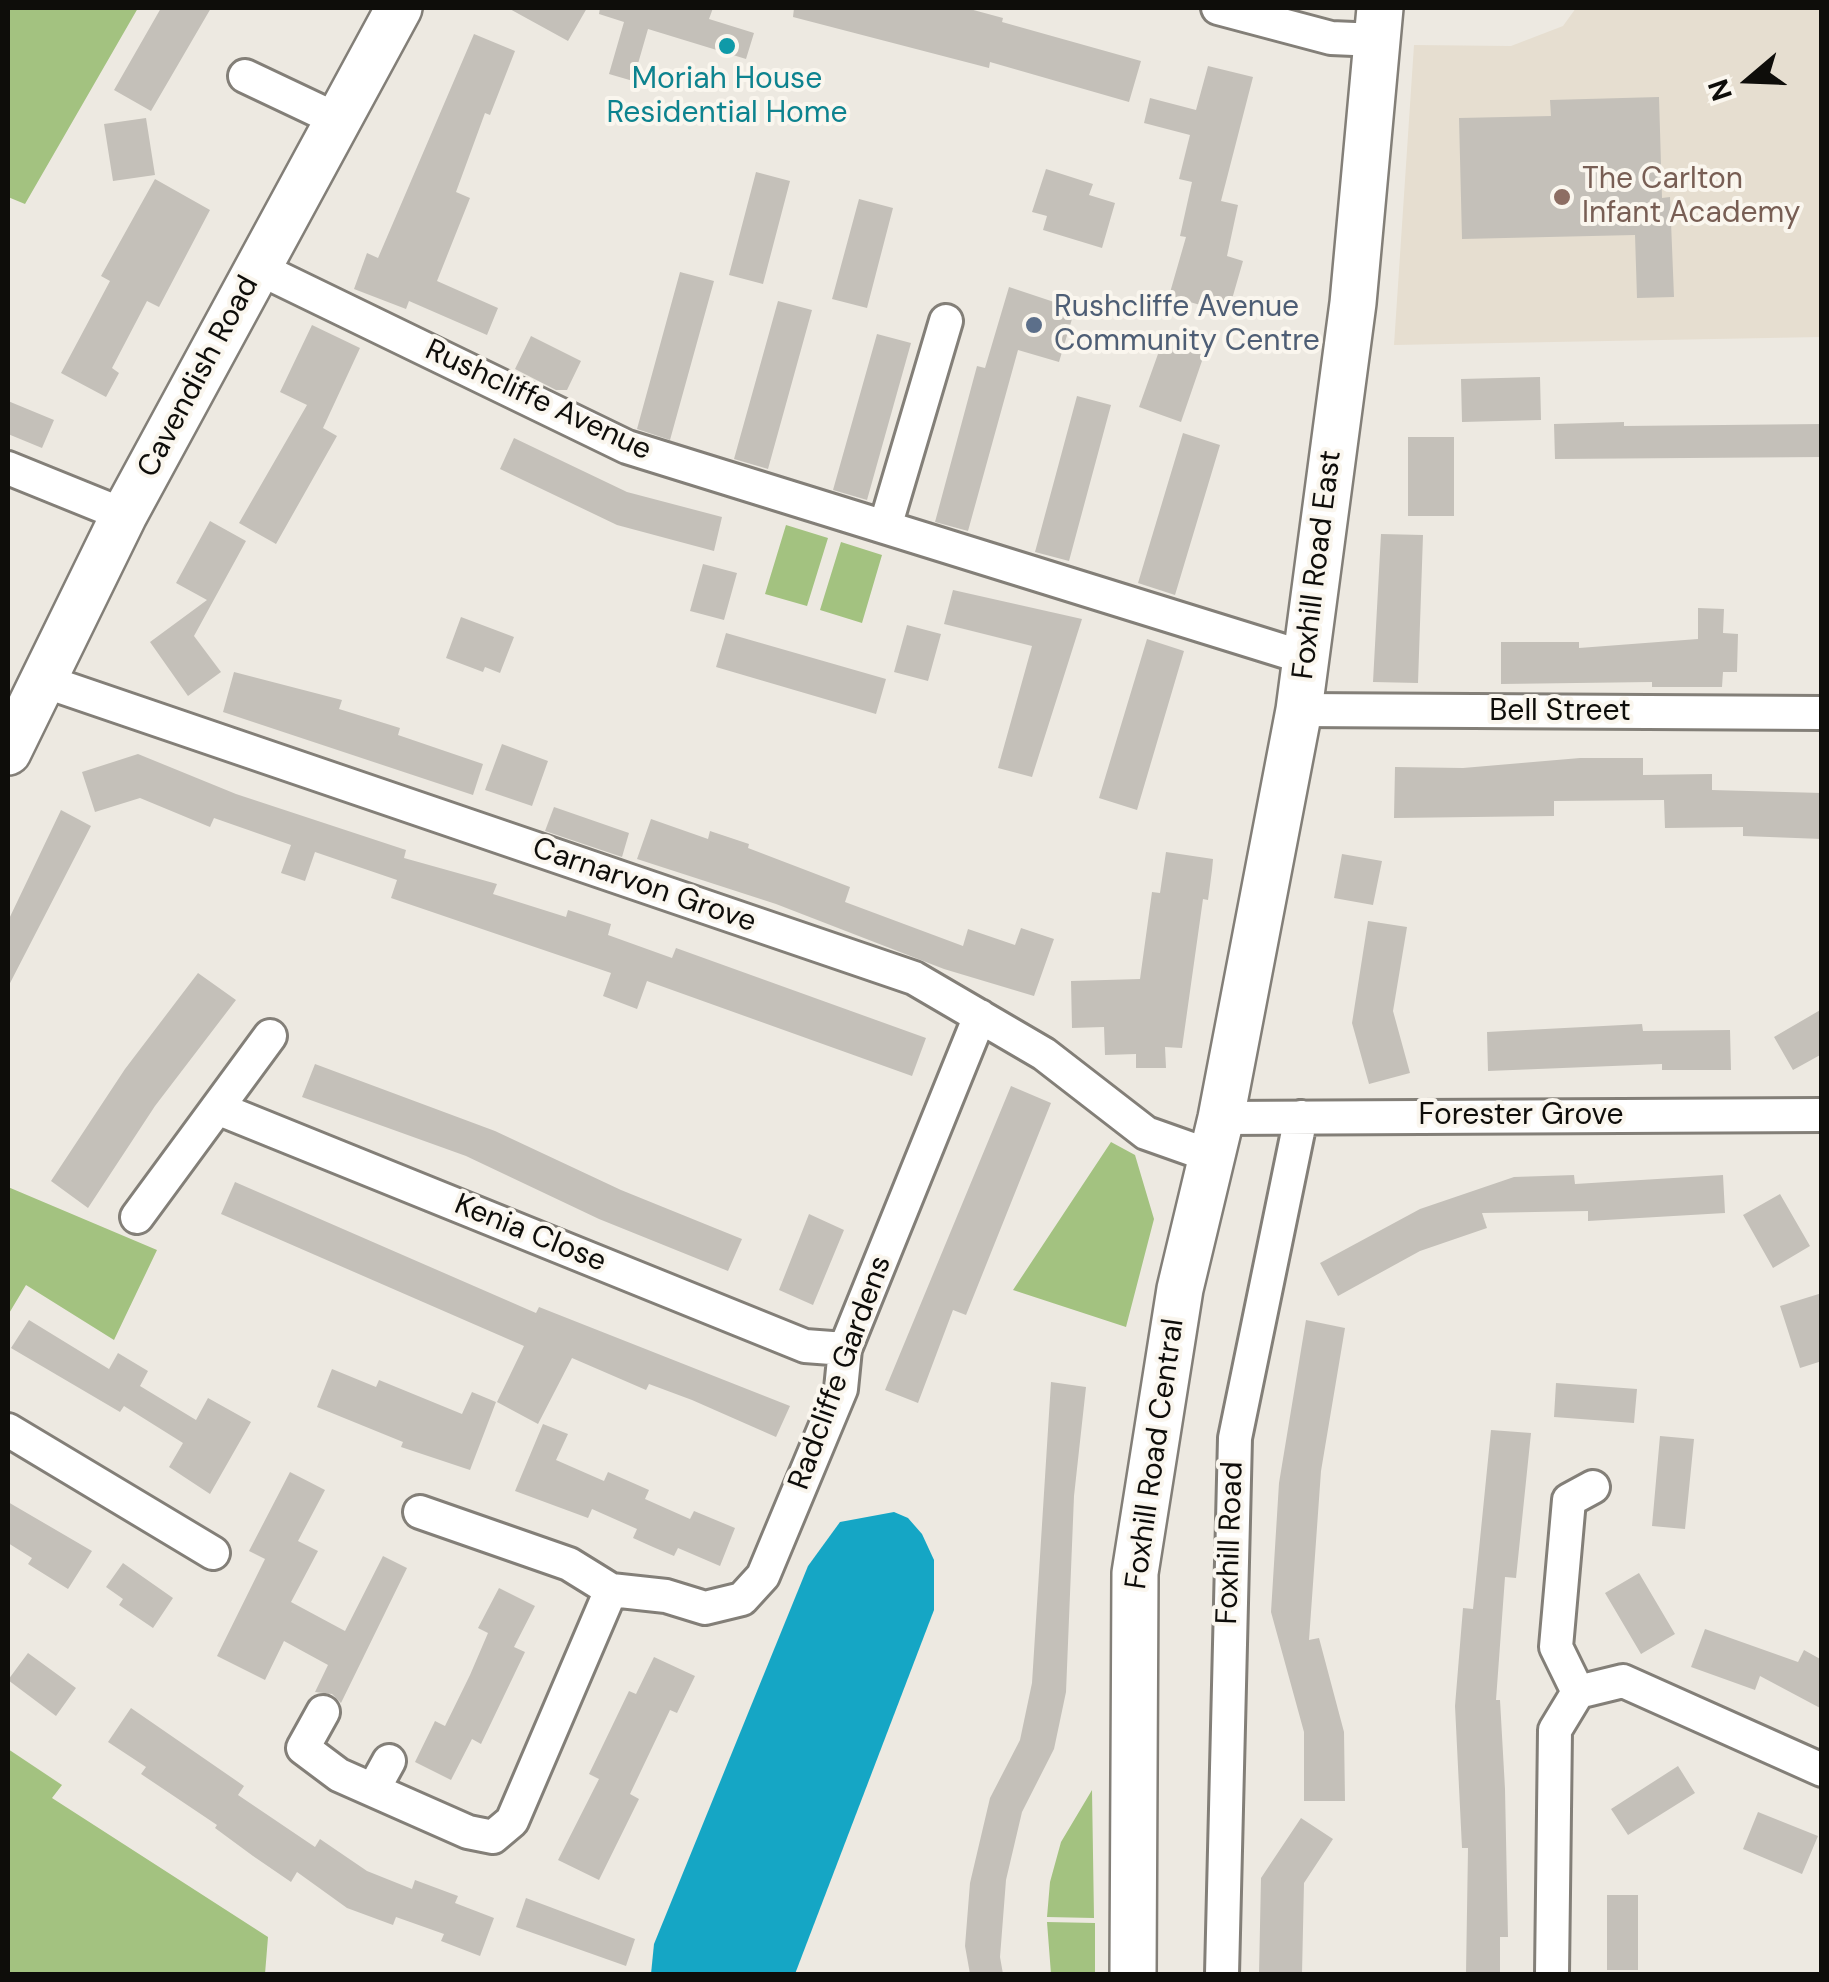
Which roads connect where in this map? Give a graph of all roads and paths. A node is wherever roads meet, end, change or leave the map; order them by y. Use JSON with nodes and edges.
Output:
{"nodes":[{"id":1,"x":398,"y":8,"type":"edge"},
{"id":2,"x":1218,"y":8,"type":"edge"},
{"id":3,"x":1378,"y":24,"type":"edge"},
{"id":4,"x":244,"y":78,"type":"dead end"},
{"id":5,"x":338,"y":120,"type":"junction"},
{"id":6,"x":258,"y":268,"type":"junction"},
{"id":7,"x":946,"y":321,"type":"dead end"},
{"id":8,"x":8,"y":468,"type":"edge"},
{"id":9,"x":124,"y":515,"type":"junction"},
{"id":10,"x":885,"y":527,"type":"junction"},
{"id":11,"x":1306,"y":658,"type":"junction"},
{"id":12,"x":44,"y":681,"type":"junction"},
{"id":13,"x":1299,"y":710,"type":"junction"},
{"id":14,"x":1822,"y":714,"type":"edge"},
{"id":15,"x":8,"y":752,"type":"edge"},
{"id":16,"x":980,"y":1016,"type":"junction"},
{"id":17,"x":270,"y":1036,"type":"dead end"},
{"id":18,"x":217,"y":1108,"type":"junction"},
{"id":19,"x":1822,"y":1115,"type":"edge"},
{"id":20,"x":1301,"y":1117,"type":"junction"},
{"id":21,"x":1216,"y":1137,"type":"junction"},
{"id":22,"x":137,"y":1217,"type":"dead end"},
{"id":23,"x":845,"y":1350,"type":"junction"},
{"id":24,"x":8,"y":1430,"type":"edge"},
{"id":25,"x":1593,"y":1487,"type":"dead end"},
{"id":26,"x":420,"y":1512,"type":"dead end"},
{"id":27,"x":214,"y":1553,"type":"dead end"},
{"id":28,"x":610,"y":1590,"type":"junction"},
{"id":29,"x":1578,"y":1692,"type":"junction"},
{"id":30,"x":323,"y":1712,"type":"dead end"},
{"id":31,"x":1822,"y":1770,"type":"edge"},
{"id":32,"x":1133,"y":1974,"type":"edge"},
{"id":33,"x":1222,"y":1974,"type":"edge"},
{"id":34,"x":1552,"y":1974,"type":"edge"}],
"edges":[{"from":1,"to":5,"type":"street","name":"Cavendish Road"},
{"from":2,"to":3,"type":"street"},
{"from":3,"to":11,"type":"street","name":"Foxhill Road East"},
{"from":4,"to":5,"type":"street"},
{"from":5,"to":6,"type":"street","name":"Cavendish Road"},
{"from":6,"to":9,"type":"street","name":"Cavendish Road"},
{"from":6,"to":10,"type":"street","name":"Rushcliffe Avenue"},
{"from":7,"to":10,"type":"street"},
{"from":8,"to":9,"type":"street"},
{"from":9,"to":12,"type":"street","name":"Cavendish Road"},
{"from":10,"to":11,"type":"street","name":"Rushcliffe Avenue"},
{"from":11,"to":13,"type":"street","name":"Foxhill Road East"},
{"from":12,"to":15,"type":"street","name":"Cavendish Road"},
{"from":12,"to":16,"type":"street","name":"Carnarvon Grove"},
{"from":13,"to":14,"type":"street","name":"Bell Street"},
{"from":13,"to":21,"type":"street","name":"Foxhill Road East"},
{"from":16,"to":21,"type":"street","name":"Carnarvon Grove"},
{"from":16,"to":23,"type":"street","name":"Radcliffe Gardens"},
{"from":17,"to":18,"type":"street"},
{"from":18,"to":22,"type":"street"},
{"from":18,"to":23,"type":"street","name":"Kenia Close"},
{"from":19,"to":20,"type":"street","name":"Forester Grove"},
{"from":20,"to":21,"type":"street","name":"Forester Grove"},
{"from":20,"to":33,"type":"street","name":"Foxhill Road"},
{"from":21,"to":32,"type":"street","name":"Foxhill Road Central"},
{"from":23,"to":28,"type":"street","name":"Radcliffe Gardens"},
{"from":24,"to":27,"type":"street"},
{"from":25,"to":29,"type":"street"},
{"from":26,"to":28,"type":"street","name":"Radcliffe Gardens"},
{"from":28,"to":30,"type":"street"},
{"from":29,"to":31,"type":"street"},
{"from":29,"to":34,"type":"street"}]}
